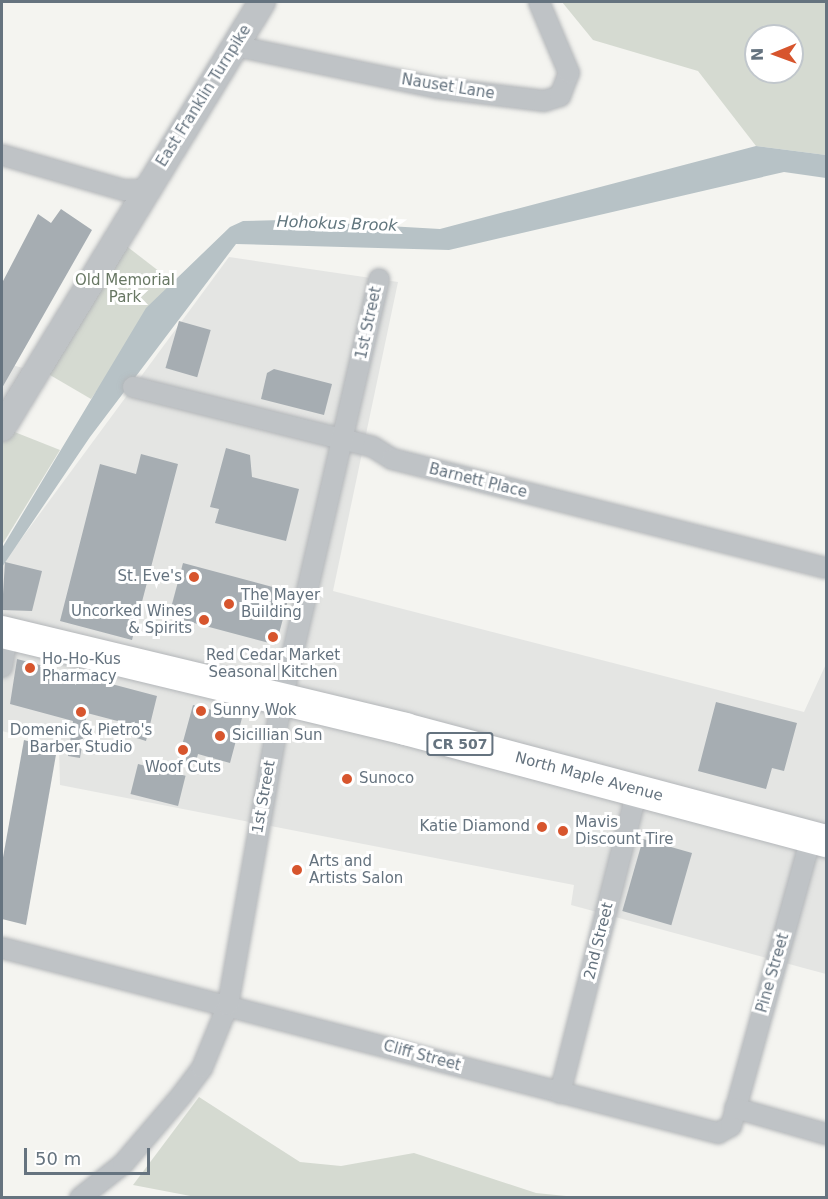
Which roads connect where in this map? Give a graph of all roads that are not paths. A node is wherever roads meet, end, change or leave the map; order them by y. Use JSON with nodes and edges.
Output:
{"nodes":[{"id":1,"x":262,"y":2,"type":"edge"},
{"id":2,"x":539,"y":2,"type":"edge"},
{"id":3,"x":235,"y":46,"type":"junction"},
{"id":4,"x":2,"y":155,"type":"edge"},
{"id":5,"x":145,"y":190,"type":"junction"},
{"id":6,"x":379,"y":279,"type":"dead end"},
{"id":7,"x":133,"y":387,"type":"dead end"},
{"id":8,"x":2,"y":428,"type":"edge"},
{"id":9,"x":344,"y":439,"type":"junction"},
{"id":10,"x":826,"y":568,"type":"edge"},
{"id":11,"x":4,"y":633,"type":"edge"},
{"id":12,"x":2,"y":667,"type":"edge"},
{"id":13,"x":281,"y":704,"type":"junction"},
{"id":14,"x":638,"y":789,"type":"junction"},
{"id":15,"x":819,"y":839,"type":"edge"},
{"id":16,"x":2,"y":948,"type":"edge"},
{"id":17,"x":228,"y":1005,"type":"junction"},
{"id":18,"x":560,"y":1093,"type":"junction"},
{"id":19,"x":735,"y":1108,"type":"junction"},
{"id":20,"x":826,"y":1134,"type":"edge"},
{"id":21,"x":80,"y":1197,"type":"edge"}],
"edges":[{"from":1,"to":3,"type":"street","name":"East Franklin Turnpike"},
{"from":2,"to":3,"type":"street","name":"Nauset Lane"},
{"from":3,"to":5,"type":"street","name":"East Franklin Turnpike"},
{"from":4,"to":5,"type":"street"},
{"from":5,"to":8,"type":"street","name":"East Franklin Turnpike"},
{"from":6,"to":9,"type":"street","name":"1st Street"},
{"from":7,"to":9,"type":"street","name":"Barnett Place"},
{"from":9,"to":10,"type":"street","name":"Barnett Place"},
{"from":9,"to":13,"type":"street","name":"1st Street"},
{"from":11,"to":12,"type":"street"},
{"from":11,"to":13,"type":"main road","name":"North Maple Avenue","number":"CR 507"},
{"from":13,"to":14,"type":"main road","name":"North Maple Avenue","number":"CR 507"},
{"from":13,"to":17,"type":"street","name":"1st Street"},
{"from":14,"to":15,"type":"main road","name":"North Maple Avenue","number":"CR 507"},
{"from":14,"to":18,"type":"street","name":"2nd Street"},
{"from":15,"to":19,"type":"street","name":"Pine Street"},
{"from":16,"to":17,"type":"street","name":"Cliff Street"},
{"from":17,"to":18,"type":"street","name":"Cliff Street"},
{"from":17,"to":21,"type":"street","name":"1st Street"},
{"from":18,"to":19,"type":"street","name":"Cliff Street"},
{"from":19,"to":20,"type":"street"}]}
